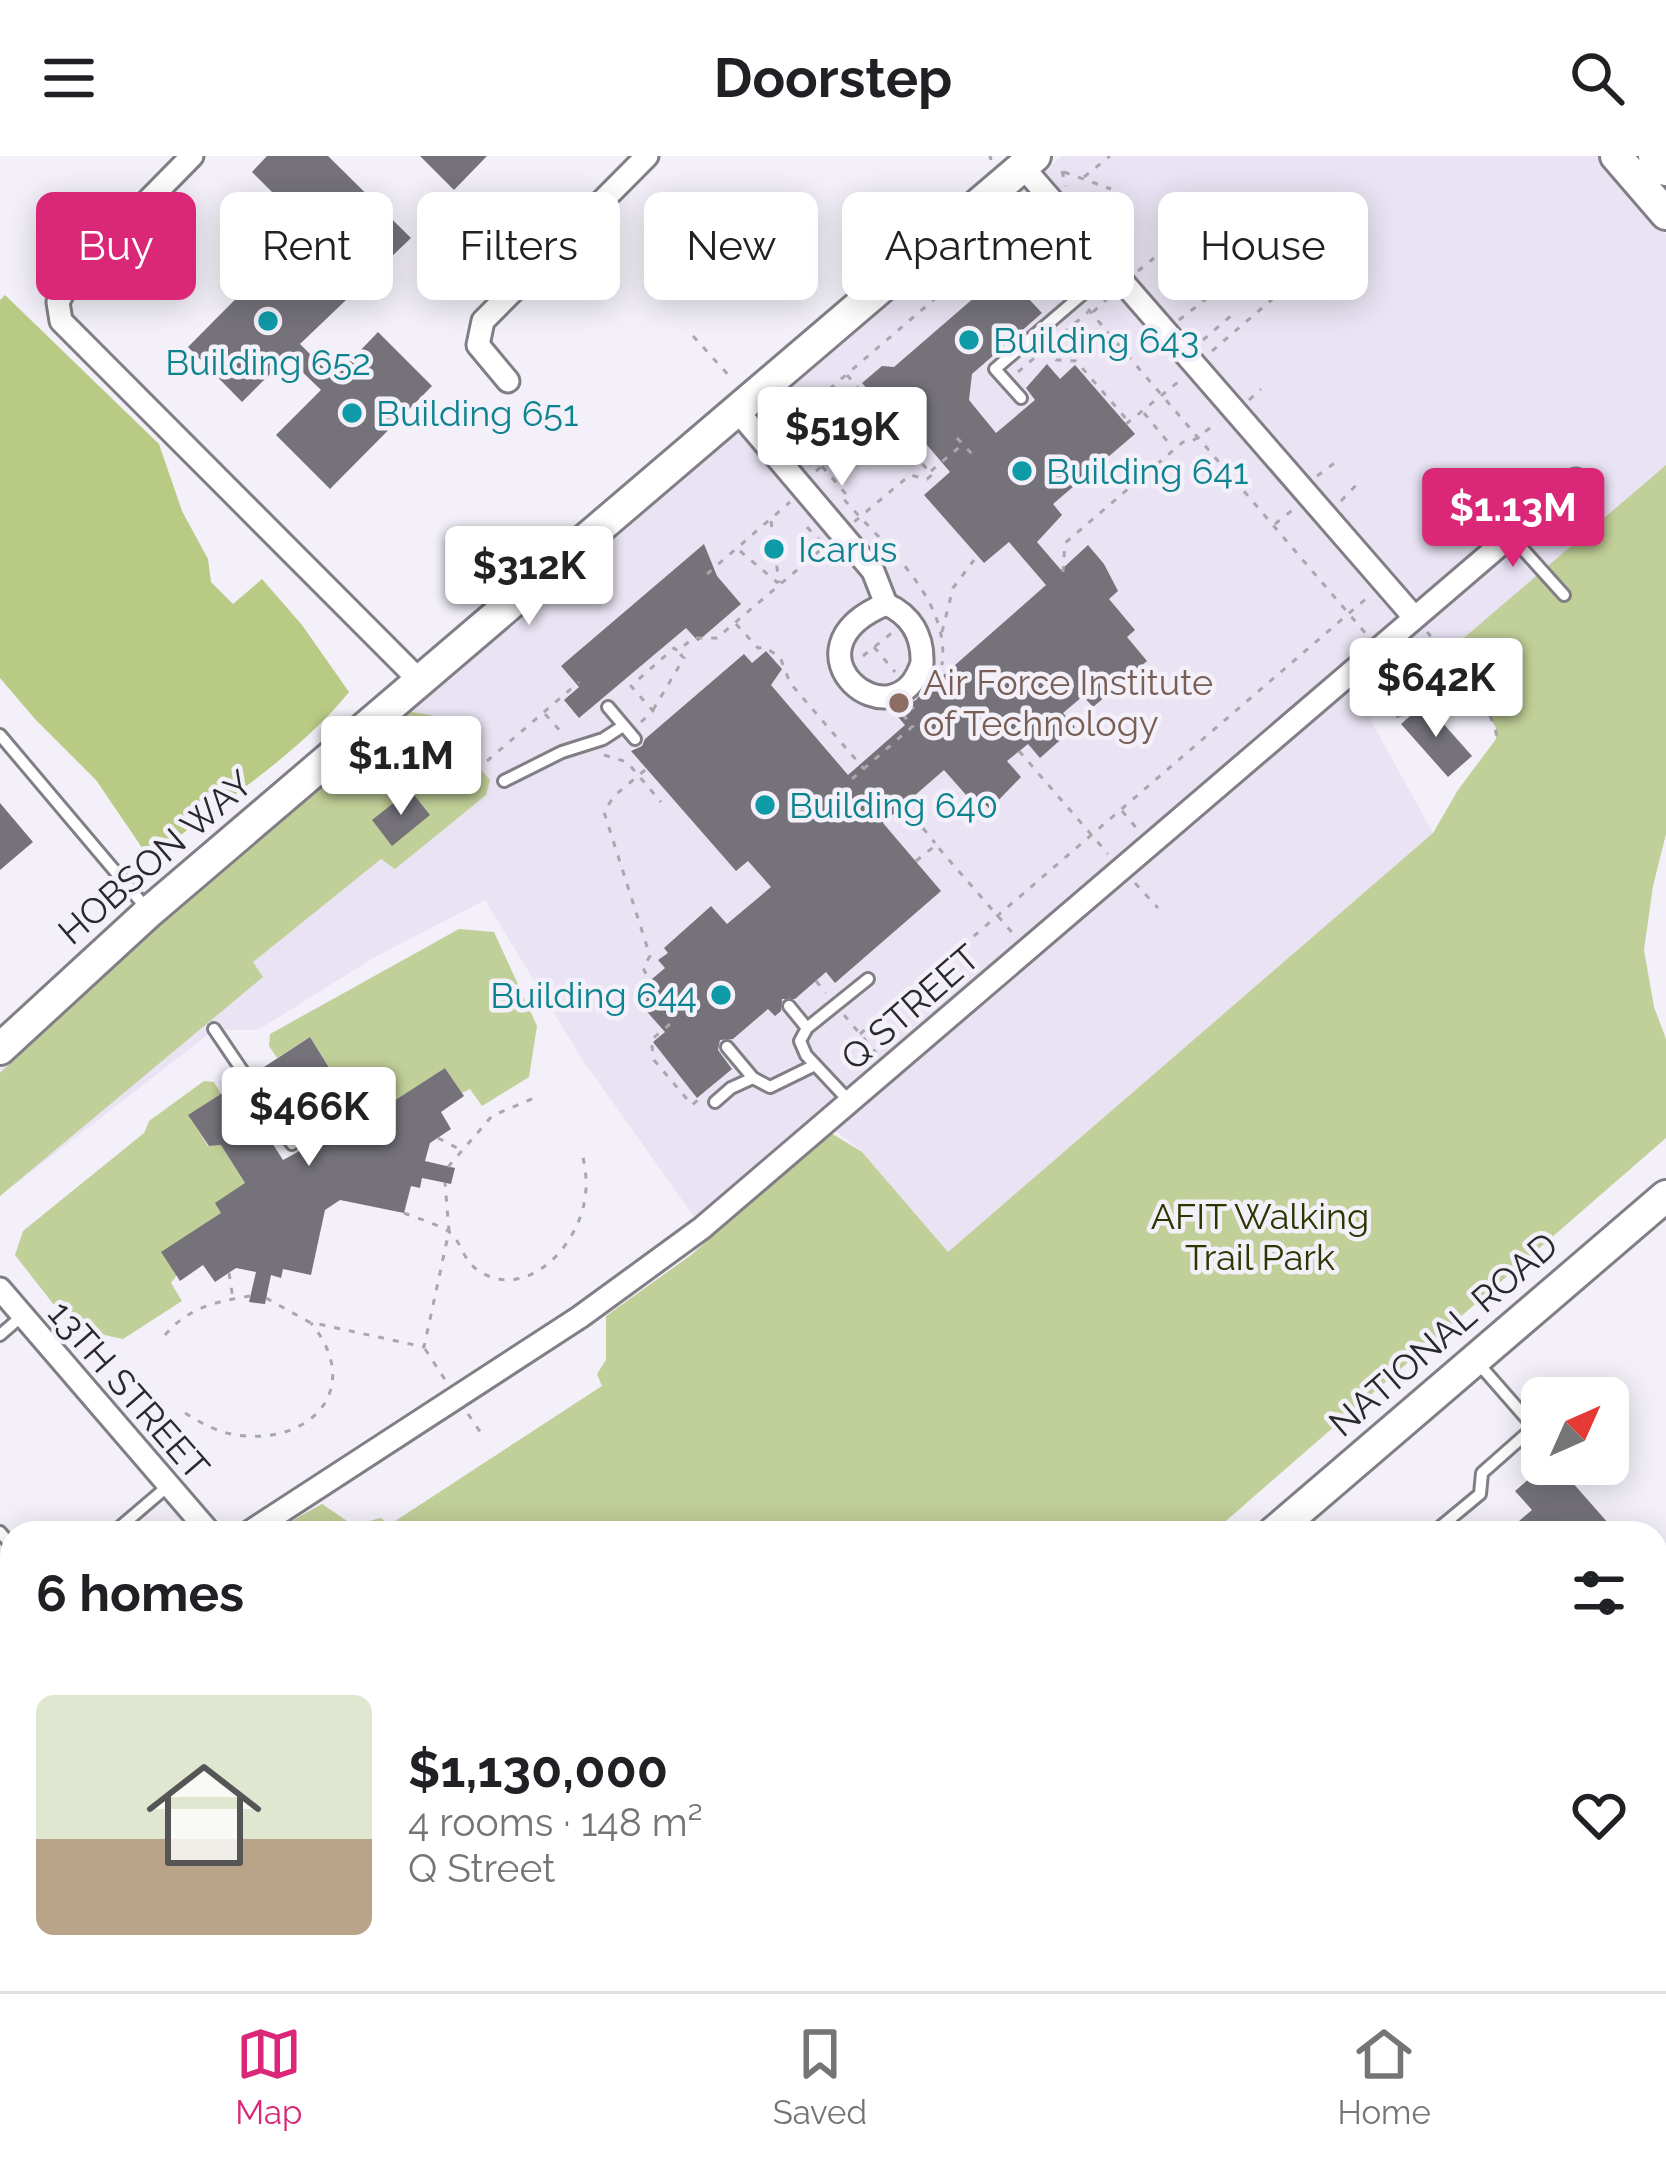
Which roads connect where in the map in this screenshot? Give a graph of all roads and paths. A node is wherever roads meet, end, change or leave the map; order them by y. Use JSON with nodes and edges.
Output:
{"nodes":[{"id":1,"x":192,"y":156,"type":"edge"},
{"id":2,"x":647,"y":156,"type":"edge"},
{"id":3,"x":1110,"y":156,"type":"edge"},
{"id":4,"x":1616,"y":156,"type":"edge"},
{"id":5,"x":1654,"y":156,"type":"edge"},
{"id":6,"x":1020,"y":166,"type":"edge"},
{"id":7,"x":1666,"y":170,"type":"edge"},
{"id":8,"x":1083,"y":178,"type":"junction"},
{"id":9,"x":1111,"y":190,"type":"dead end"},
{"id":10,"x":991,"y":192,"type":"edge"},
{"id":11,"x":1041,"y":192,"type":"edge"},
{"id":12,"x":1666,"y":214,"type":"edge"},
{"id":13,"x":1154,"y":258,"type":"dead end"},
{"id":14,"x":1137,"y":273,"type":"dead end"},
{"id":15,"x":859,"y":300,"type":"edge"},
{"id":16,"x":933,"y":300,"type":"edge"},
{"id":17,"x":1076,"y":300,"type":"edge"},
{"id":18,"x":1080,"y":300,"type":"edge"},
{"id":19,"x":1099,"y":300,"type":"edge"},
{"id":20,"x":1133,"y":300,"type":"edge"},
{"id":21,"x":1272,"y":300,"type":"edge"},
{"id":22,"x":1090,"y":312,"type":"junction"},
{"id":23,"x":693,"y":336,"type":"dead end"},
{"id":24,"x":1045,"y":349,"type":"junction"},
{"id":25,"x":1196,"y":366,"type":"junction"},
{"id":26,"x":846,"y":374,"type":"junction"},
{"id":27,"x":508,"y":381,"type":"dead end"},
{"id":28,"x":1006,"y":382,"type":"dead end"},
{"id":29,"x":1162,"y":395,"type":"junction"},
{"id":30,"x":1021,"y":398,"type":"dead end"},
{"id":31,"x":738,"y":399,"type":"junction"},
{"id":32,"x":1142,"y":411,"type":"junction"},
{"id":33,"x":881,"y":415,"type":"junction"},
{"id":34,"x":782,"y":429,"type":"dead end"},
{"id":35,"x":957,"y":437,"type":"dead end"},
{"id":36,"x":1197,"y":437,"type":"junction"},
{"id":37,"x":963,"y":444,"type":"junction"},
{"id":38,"x":1174,"y":449,"type":"junction"},
{"id":39,"x":972,"y":454,"type":"dead end"},
{"id":40,"x":930,"y":472,"type":"junction"},
{"id":41,"x":1576,"y":480,"type":"dead end"},
{"id":42,"x":803,"y":487,"type":"junction"},
{"id":43,"x":1310,"y":496,"type":"junction"},
{"id":44,"x":771,"y":519,"type":"junction"},
{"id":45,"x":1274,"y":526,"type":"junction"},
{"id":46,"x":807,"y":527,"type":"dead end"},
{"id":47,"x":1510,"y":535,"type":"junction"},
{"id":48,"x":833,"y":539,"type":"junction"},
{"id":49,"x":737,"y":548,"type":"junction"},
{"id":50,"x":974,"y":560,"type":"dead end"},
{"id":51,"x":1063,"y":572,"type":"dead end"},
{"id":52,"x":707,"y":574,"type":"dead end"},
{"id":53,"x":1384,"y":583,"type":"junction"},
{"id":54,"x":779,"y":584,"type":"junction"},
{"id":55,"x":1564,"y":595,"type":"dead end"},
{"id":56,"x":886,"y":604,"type":"junction"},
{"id":57,"x":1349,"y":614,"type":"junction"},
{"id":58,"x":1414,"y":617,"type":"junction"},
{"id":59,"x":735,"y":623,"type":"junction"},
{"id":60,"x":900,"y":633,"type":"dead end"},
{"id":61,"x":942,"y":634,"type":"dead end"},
{"id":62,"x":872,"y":646,"type":"junction"},
{"id":63,"x":1378,"y":648,"type":"junction"},
{"id":64,"x":678,"y":651,"type":"junction"},
{"id":65,"x":845,"y":677,"type":"junction"},
{"id":66,"x":418,"y":680,"type":"junction"},
{"id":67,"x":938,"y":680,"type":"dead end"},
{"id":68,"x":893,"y":681,"type":"dead end"},
{"id":69,"x":579,"y":682,"type":"dead end"},
{"id":70,"x":608,"y":707,"type":"dead end"},
{"id":71,"x":653,"y":711,"type":"junction"},
{"id":72,"x":544,"y":712,"type":"junction"},
{"id":73,"x":1389,"y":719,"type":"dead end"},
{"id":74,"x":629,"y":732,"type":"junction"},
{"id":75,"x":0,"y":735,"type":"edge"},
{"id":76,"x":1496,"y":740,"type":"dead end"},
{"id":77,"x":590,"y":745,"type":"junction"},
{"id":78,"x":575,"y":748,"type":"junction"},
{"id":79,"x":1019,"y":751,"type":"dead end"},
{"id":80,"x":487,"y":761,"type":"dead end"},
{"id":81,"x":864,"y":769,"type":"junction"},
{"id":82,"x":646,"y":770,"type":"dead end"},
{"id":83,"x":639,"y":775,"type":"junction"},
{"id":84,"x":852,"y":779,"type":"dead end"},
{"id":85,"x":504,"y":781,"type":"dead end"},
{"id":86,"x":662,"y":802,"type":"dead end"},
{"id":87,"x":904,"y":805,"type":"dead end"},
{"id":88,"x":1121,"y":809,"type":"junction"},
{"id":89,"x":1091,"y":834,"type":"junction"},
{"id":90,"x":936,"y":844,"type":"junction"},
{"id":91,"x":1150,"y":844,"type":"junction"},
{"id":92,"x":916,"y":861,"type":"dead end"},
{"id":93,"x":1121,"y":869,"type":"junction"},
{"id":94,"x":1158,"y":908,"type":"dead end"},
{"id":95,"x":149,"y":912,"type":"junction"},
{"id":96,"x":998,"y":916,"type":"junction"},
{"id":97,"x":1027,"y":950,"type":"junction"},
{"id":98,"x":868,"y":979,"type":"dead end"},
{"id":99,"x":650,"y":981,"type":"dead end"},
{"id":100,"x":789,"y":1006,"type":"dead end"},
{"id":101,"x":670,"y":1024,"type":"dead end"},
{"id":102,"x":808,"y":1028,"type":"junction"},
{"id":103,"x":214,"y":1029,"type":"dead end"},
{"id":104,"x":860,"y":1034,"type":"dead end"},
{"id":105,"x":727,"y":1047,"type":"dead end"},
{"id":106,"x":0,"y":1048,"type":"edge"},
{"id":107,"x":815,"y":1065,"type":"junction"},
{"id":108,"x":673,"y":1066,"type":"dead end"},
{"id":109,"x":665,"y":1073,"type":"junction"},
{"id":110,"x":753,"y":1078,"type":"junction"},
{"id":111,"x":718,"y":1092,"type":"dead end"},
{"id":112,"x":534,"y":1099,"type":"dead end"},
{"id":113,"x":850,"y":1102,"type":"junction"},
{"id":114,"x":692,"y":1105,"type":"dead end"},
{"id":115,"x":438,"y":1138,"type":"dead end"},
{"id":116,"x":292,"y":1144,"type":"dead end"},
{"id":117,"x":581,"y":1149,"type":"dead end"},
{"id":118,"x":460,"y":1150,"type":"junction"},
{"id":119,"x":448,"y":1167,"type":"dead end"},
{"id":120,"x":445,"y":1183,"type":"dead end"},
{"id":121,"x":1666,"y":1196,"type":"edge"},
{"id":122,"x":404,"y":1213,"type":"dead end"},
{"id":123,"x":449,"y":1232,"type":"junction"},
{"id":124,"x":229,"y":1273,"type":"dead end"},
{"id":125,"x":0,"y":1288,"type":"edge"},
{"id":126,"x":250,"y":1296,"type":"dead end"},
{"id":127,"x":266,"y":1298,"type":"dead end"},
{"id":128,"x":233,"y":1299,"type":"junction"},
{"id":129,"x":22,"y":1316,"type":"junction"},
{"id":130,"x":310,"y":1322,"type":"junction"},
{"id":131,"x":0,"y":1335,"type":"edge"},
{"id":132,"x":165,"y":1335,"type":"dead end"},
{"id":133,"x":1474,"y":1358,"type":"junction"},
{"id":134,"x":185,"y":1413,"type":"dead end"},
{"id":135,"x":168,"y":1486,"type":"junction"},
{"id":136,"x":126,"y":1521,"type":"edge"},
{"id":137,"x":199,"y":1521,"type":"edge"},
{"id":138,"x":266,"y":1521,"type":"edge"},
{"id":139,"x":1294,"y":1521,"type":"edge"},
{"id":140,"x":1447,"y":1521,"type":"edge"}],
"edges":[{"from":1,"to":66,"type":"street"},
{"from":2,"to":27,"type":"street"},
{"from":3,"to":8,"type":"path"},
{"from":4,"to":12,"type":"street"},
{"from":5,"to":7,"type":"street"},
{"from":6,"to":8,"type":"path"},
{"from":6,"to":10,"type":"street","name":"HOBSON WAY"},
{"from":6,"to":11,"type":"street"},
{"from":8,"to":9,"type":"path"},
{"from":13,"to":14,"type":"path"},
{"from":15,"to":31,"type":"street","name":"HOBSON WAY"},
{"from":16,"to":26,"type":"path"},
{"from":17,"to":30,"type":"lane"},
{"from":18,"to":22,"type":"path"},
{"from":19,"to":22,"type":"path"},
{"from":20,"to":25,"type":"street"},
{"from":21,"to":25,"type":"path"},
{"from":22,"to":24,"type":"path"},
{"from":22,"to":29,"type":"path"},
{"from":23,"to":31,"type":"path"},
{"from":24,"to":28,"type":"path"},
{"from":24,"to":32,"type":"path"},
{"from":25,"to":29,"type":"path"},
{"from":25,"to":43,"type":"street"},
{"from":26,"to":33,"type":"path"},
{"from":26,"to":34,"type":"path"},
{"from":29,"to":32,"type":"path"},
{"from":29,"to":36,"type":"path"},
{"from":31,"to":42,"type":"street"},
{"from":31,"to":66,"type":"street","name":"HOBSON WAY"},
{"from":32,"to":38,"type":"path"},
{"from":33,"to":40,"type":"path"},
{"from":33,"to":42,"type":"path"},
{"from":35,"to":37,"type":"path"},
{"from":36,"to":38,"type":"path"},
{"from":36,"to":45,"type":"path"},
{"from":37,"to":39,"type":"path"},
{"from":37,"to":40,"type":"path"},
{"from":38,"to":51,"type":"path"},
{"from":40,"to":48,"type":"path"},
{"from":41,"to":47,"type":"street","name":"Q STREET"},
{"from":42,"to":44,"type":"path"},
{"from":42,"to":48,"type":"street"},
{"from":43,"to":45,"type":"path"},
{"from":43,"to":53,"type":"street"},
{"from":44,"to":49,"type":"path"},
{"from":44,"to":54,"type":"path"},
{"from":45,"to":57,"type":"path"},
{"from":46,"to":48,"type":"path"},
{"from":47,"to":55,"type":"lane"},
{"from":47,"to":58,"type":"street","name":"Q STREET"},
{"from":48,"to":54,"type":"path"},
{"from":48,"to":56,"type":"street"},
{"from":49,"to":52,"type":"path"},
{"from":49,"to":54,"type":"path"},
{"from":50,"to":61,"type":"path"},
{"from":53,"to":57,"type":"path"},
{"from":53,"to":58,"type":"street"},
{"from":54,"to":59,"type":"path"},
{"from":56,"to":65,"type":"street"},
{"from":56,"to":65,"type":"street"},
{"from":57,"to":63,"type":"path"},
{"from":57,"to":88,"type":"path"},
{"from":58,"to":63,"type":"street","name":"Q STREET"},
{"from":58,"to":76,"type":"path"},
{"from":59,"to":64,"type":"path"},
{"from":59,"to":81,"type":"path"},
{"from":60,"to":62,"type":"path"},
{"from":62,"to":65,"type":"path"},
{"from":62,"to":68,"type":"path"},
{"from":63,"to":73,"type":"path"},
{"from":63,"to":91,"type":"street","name":"Q STREET"},
{"from":64,"to":71,"type":"path"},
{"from":64,"to":71,"type":"path"},
{"from":66,"to":95,"type":"street","name":"HOBSON WAY"},
{"from":67,"to":81,"type":"path"},
{"from":69,"to":72,"type":"path"},
{"from":70,"to":74,"type":"lane"},
{"from":71,"to":74,"type":"path"},
{"from":72,"to":78,"type":"path"},
{"from":72,"to":80,"type":"path"},
{"from":74,"to":77,"type":"lane"},
{"from":75,"to":95,"type":"lane"},
{"from":77,"to":78,"type":"lane"},
{"from":77,"to":83,"type":"path"},
{"from":78,"to":85,"type":"lane"},
{"from":79,"to":89,"type":"path"},
{"from":81,"to":84,"type":"path"},
{"from":82,"to":83,"type":"path"},
{"from":83,"to":86,"type":"path"},
{"from":83,"to":99,"type":"path"},
{"from":87,"to":90,"type":"path"},
{"from":88,"to":89,"type":"path"},
{"from":88,"to":91,"type":"path"},
{"from":89,"to":93,"type":"path"},
{"from":89,"to":96,"type":"path"},
{"from":90,"to":92,"type":"path"},
{"from":90,"to":96,"type":"path"},
{"from":91,"to":93,"type":"street","name":"Q STREET"},
{"from":93,"to":94,"type":"path"},
{"from":93,"to":97,"type":"street","name":"Q STREET"},
{"from":95,"to":106,"type":"street","name":"HOBSON WAY"},
{"from":96,"to":97,"type":"path"},
{"from":96,"to":104,"type":"path"},
{"from":97,"to":113,"type":"street","name":"Q STREET"},
{"from":98,"to":102,"type":"lane"},
{"from":100,"to":102,"type":"lane"},
{"from":101,"to":109,"type":"path"},
{"from":102,"to":107,"type":"lane"},
{"from":103,"to":116,"type":"lane"},
{"from":105,"to":110,"type":"lane"},
{"from":107,"to":110,"type":"lane"},
{"from":107,"to":113,"type":"lane"},
{"from":108,"to":109,"type":"path"},
{"from":109,"to":114,"type":"path"},
{"from":110,"to":111,"type":"lane"},
{"from":112,"to":118,"type":"path"},
{"from":113,"to":138,"type":"street","name":"Q STREET"},
{"from":115,"to":118,"type":"path"},
{"from":117,"to":123,"type":"path"},
{"from":118,"to":119,"type":"path"},
{"from":120,"to":123,"type":"path"},
{"from":121,"to":133,"type":"street","name":"NATIONAL ROAD"},
{"from":122,"to":123,"type":"path"},
{"from":123,"to":130,"type":"path"},
{"from":124,"to":128,"type":"path"},
{"from":125,"to":129,"type":"street","name":"13TH STREET"},
{"from":126,"to":128,"type":"path"},
{"from":127,"to":130,"type":"path"},
{"from":128,"to":132,"type":"path"},
{"from":129,"to":131,"type":"lane"},
{"from":129,"to":135,"type":"street","name":"13TH STREET"},
{"from":130,"to":134,"type":"path"},
{"from":133,"to":139,"type":"street","name":"NATIONAL ROAD"},
{"from":133,"to":140,"type":"lane"},
{"from":135,"to":136,"type":"lane"},
{"from":135,"to":137,"type":"street","name":"13TH STREET"}]}
